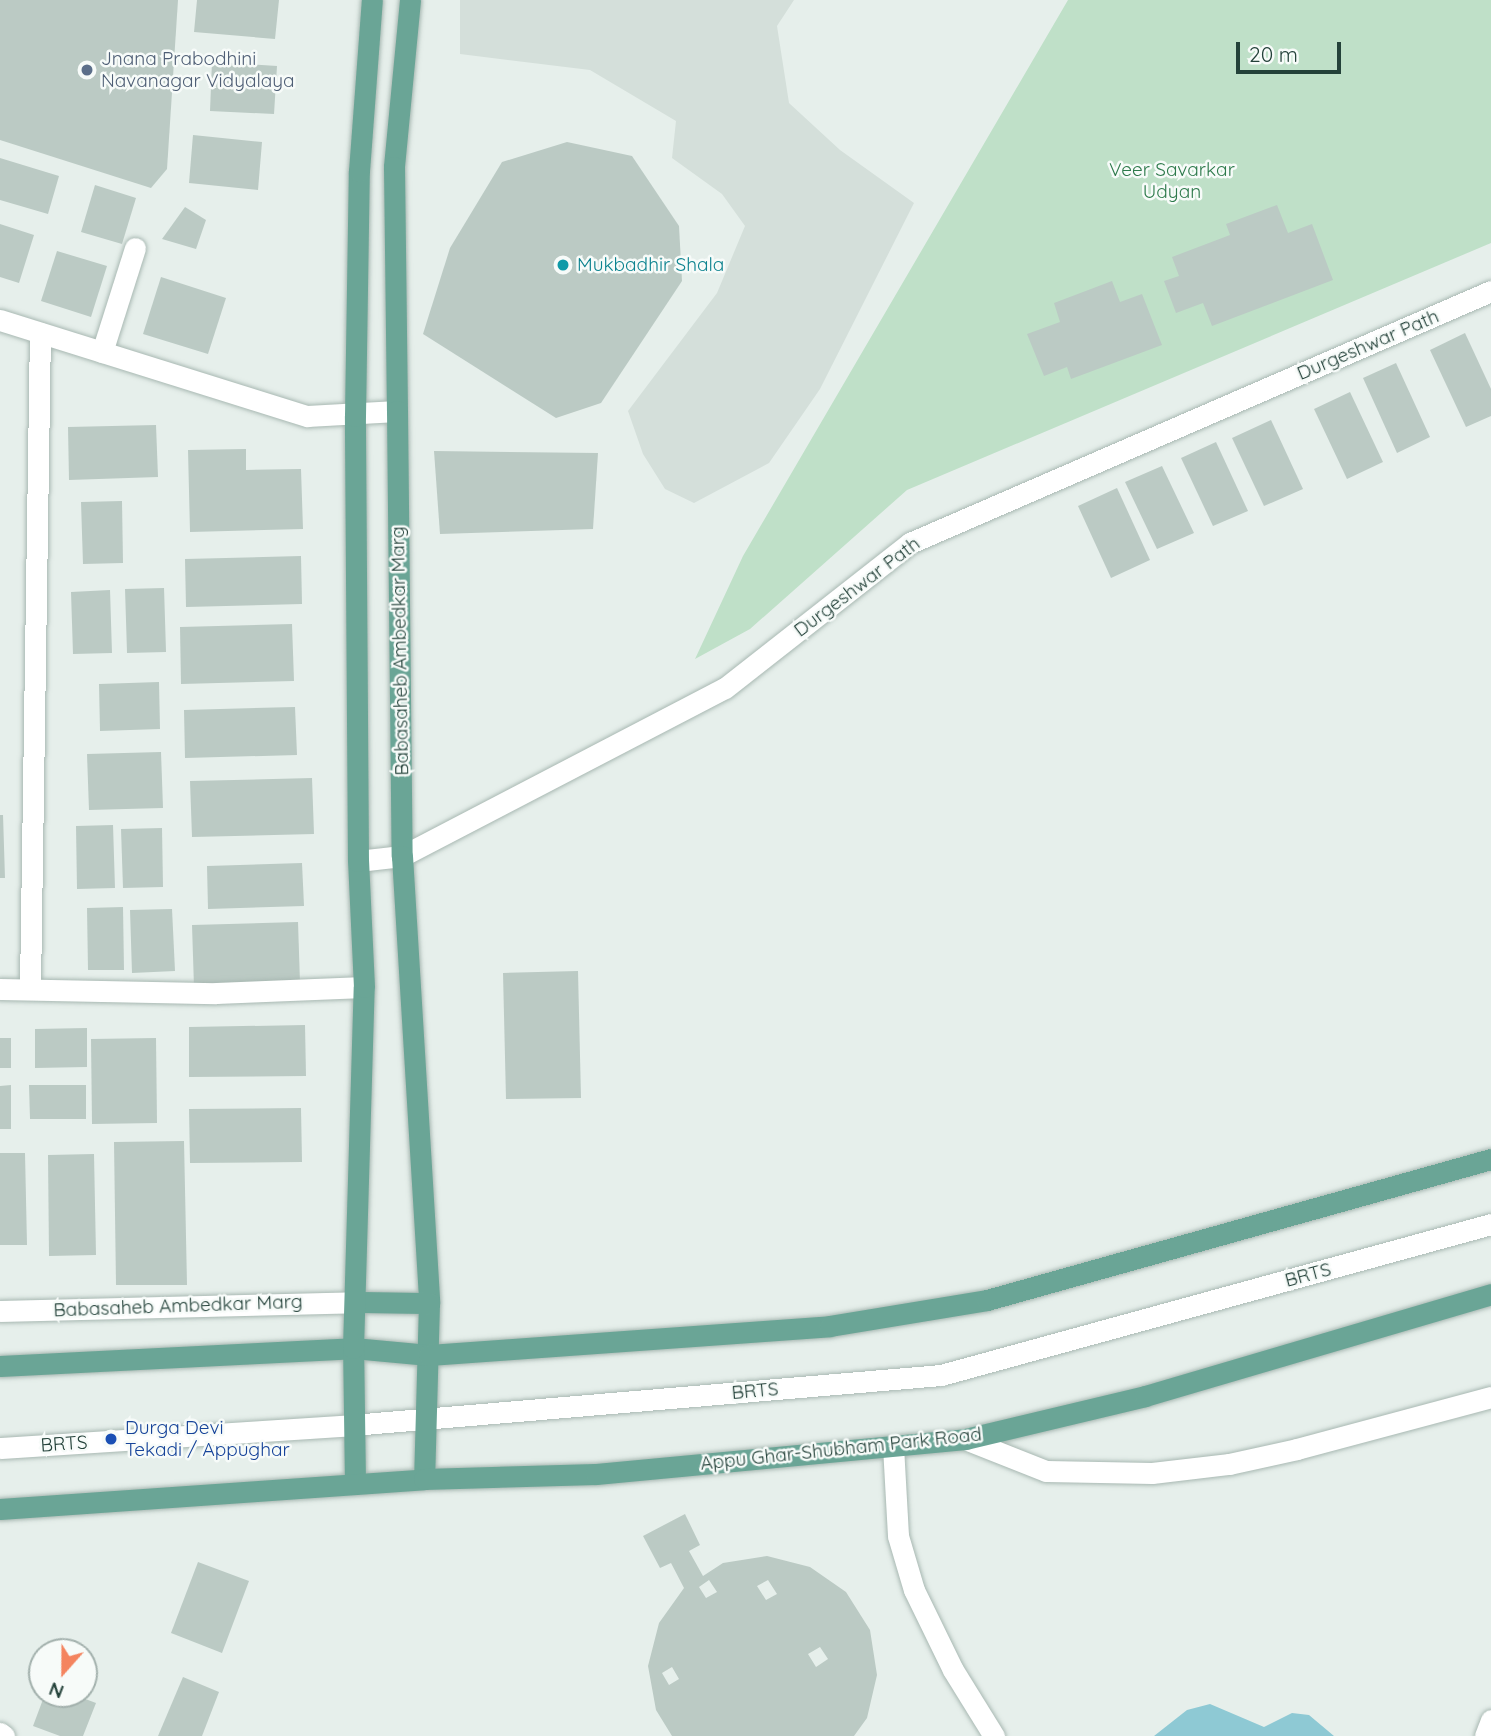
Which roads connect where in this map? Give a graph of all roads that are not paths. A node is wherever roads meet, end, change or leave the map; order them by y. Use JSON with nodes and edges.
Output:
{"nodes":[{"id":1,"x":372,"y":0,"type":"edge"},
{"id":2,"x":410,"y":0,"type":"edge"},
{"id":3,"x":135,"y":248,"type":"dead end"},
{"id":4,"x":1491,"y":291,"type":"edge"},
{"id":5,"x":0,"y":320,"type":"edge"},
{"id":6,"x":40,"y":333,"type":"junction"},
{"id":7,"x":102,"y":352,"type":"junction"},
{"id":8,"x":397,"y":411,"type":"junction"},
{"id":9,"x":355,"y":416,"type":"junction"},
{"id":10,"x":402,"y":856,"type":"junction"},
{"id":11,"x":358,"y":861,"type":"junction"},
{"id":12,"x":365,"y":987,"type":"junction"},
{"id":13,"x":30,"y":988,"type":"junction"},
{"id":14,"x":0,"y":989,"type":"edge"},
{"id":15,"x":1491,"y":1159,"type":"edge"},
{"id":16,"x":1491,"y":1224,"type":"edge"},
{"id":17,"x":1491,"y":1294,"type":"edge"},
{"id":18,"x":356,"y":1302,"type":"junction"},
{"id":19,"x":429,"y":1303,"type":"junction"},
{"id":20,"x":0,"y":1311,"type":"edge"},
{"id":21,"x":353,"y":1348,"type":"junction"},
{"id":22,"x":429,"y":1355,"type":"junction"},
{"id":23,"x":0,"y":1366,"type":"edge"},
{"id":24,"x":1491,"y":1397,"type":"edge"},
{"id":25,"x":427,"y":1419,"type":"junction"},
{"id":26,"x":352,"y":1425,"type":"junction"},
{"id":27,"x":965,"y":1439,"type":"junction"},
{"id":28,"x":892,"y":1446,"type":"junction"},
{"id":29,"x":0,"y":1448,"type":"edge"},
{"id":30,"x":424,"y":1479,"type":"junction"},
{"id":31,"x":355,"y":1484,"type":"junction"},
{"id":32,"x":0,"y":1509,"type":"edge"},
{"id":33,"x":1491,"y":1720,"type":"edge"},
{"id":34,"x":994,"y":1736,"type":"edge"},
{"id":35,"x":1485,"y":1736,"type":"edge"}],
"edges":[{"from":1,"to":9,"type":"main road"},
{"from":2,"to":8,"type":"main road","name":"Babasaheb Ambedkar Marg"},
{"from":3,"to":7,"type":"street"},
{"from":4,"to":10,"type":"street","name":"Durgeshwar Path"},
{"from":5,"to":6,"type":"street"},
{"from":6,"to":7,"type":"street"},
{"from":6,"to":13,"type":"street"},
{"from":7,"to":9,"type":"street"},
{"from":8,"to":9,"type":"street"},
{"from":8,"to":10,"type":"main road","name":"Babasaheb Ambedkar Marg"},
{"from":9,"to":11,"type":"main road"},
{"from":10,"to":11,"type":"street","name":"Durgeshwar Path"},
{"from":10,"to":19,"type":"main road","name":"Babasaheb Ambedkar Marg"},
{"from":11,"to":12,"type":"main road"},
{"from":12,"to":13,"type":"street"},
{"from":12,"to":18,"type":"main road"},
{"from":13,"to":14,"type":"street"},
{"from":15,"to":22,"type":"main road"},
{"from":16,"to":25,"type":"street","name":"BRTS"},
{"from":17,"to":27,"type":"main road","name":"Appu Ghar-Shubham Park Road"},
{"from":18,"to":19,"type":"main road","name":"Babasaheb Ambedkar Marg"},
{"from":18,"to":20,"type":"street","name":"Babasaheb Ambedkar Marg"},
{"from":18,"to":21,"type":"main road"},
{"from":19,"to":22,"type":"main road","name":"Babasaheb Ambedkar Marg"},
{"from":21,"to":22,"type":"main road"},
{"from":21,"to":23,"type":"main road"},
{"from":21,"to":26,"type":"main road"},
{"from":22,"to":25,"type":"main road","name":"Babasaheb Ambedkar Marg"},
{"from":24,"to":27,"type":"street"},
{"from":25,"to":26,"type":"street","name":"BRTS"},
{"from":25,"to":30,"type":"main road","name":"Babasaheb Ambedkar Marg"},
{"from":26,"to":29,"type":"street","name":"BRTS"},
{"from":26,"to":31,"type":"main road"},
{"from":27,"to":28,"type":"main road","name":"Appu Ghar-Shubham Park Road"},
{"from":28,"to":30,"type":"main road","name":"Appu Ghar-Shubham Park Road"},
{"from":28,"to":34,"type":"street"},
{"from":30,"to":31,"type":"main road"},
{"from":31,"to":32,"type":"main road"},
{"from":33,"to":35,"type":"street"}]}
